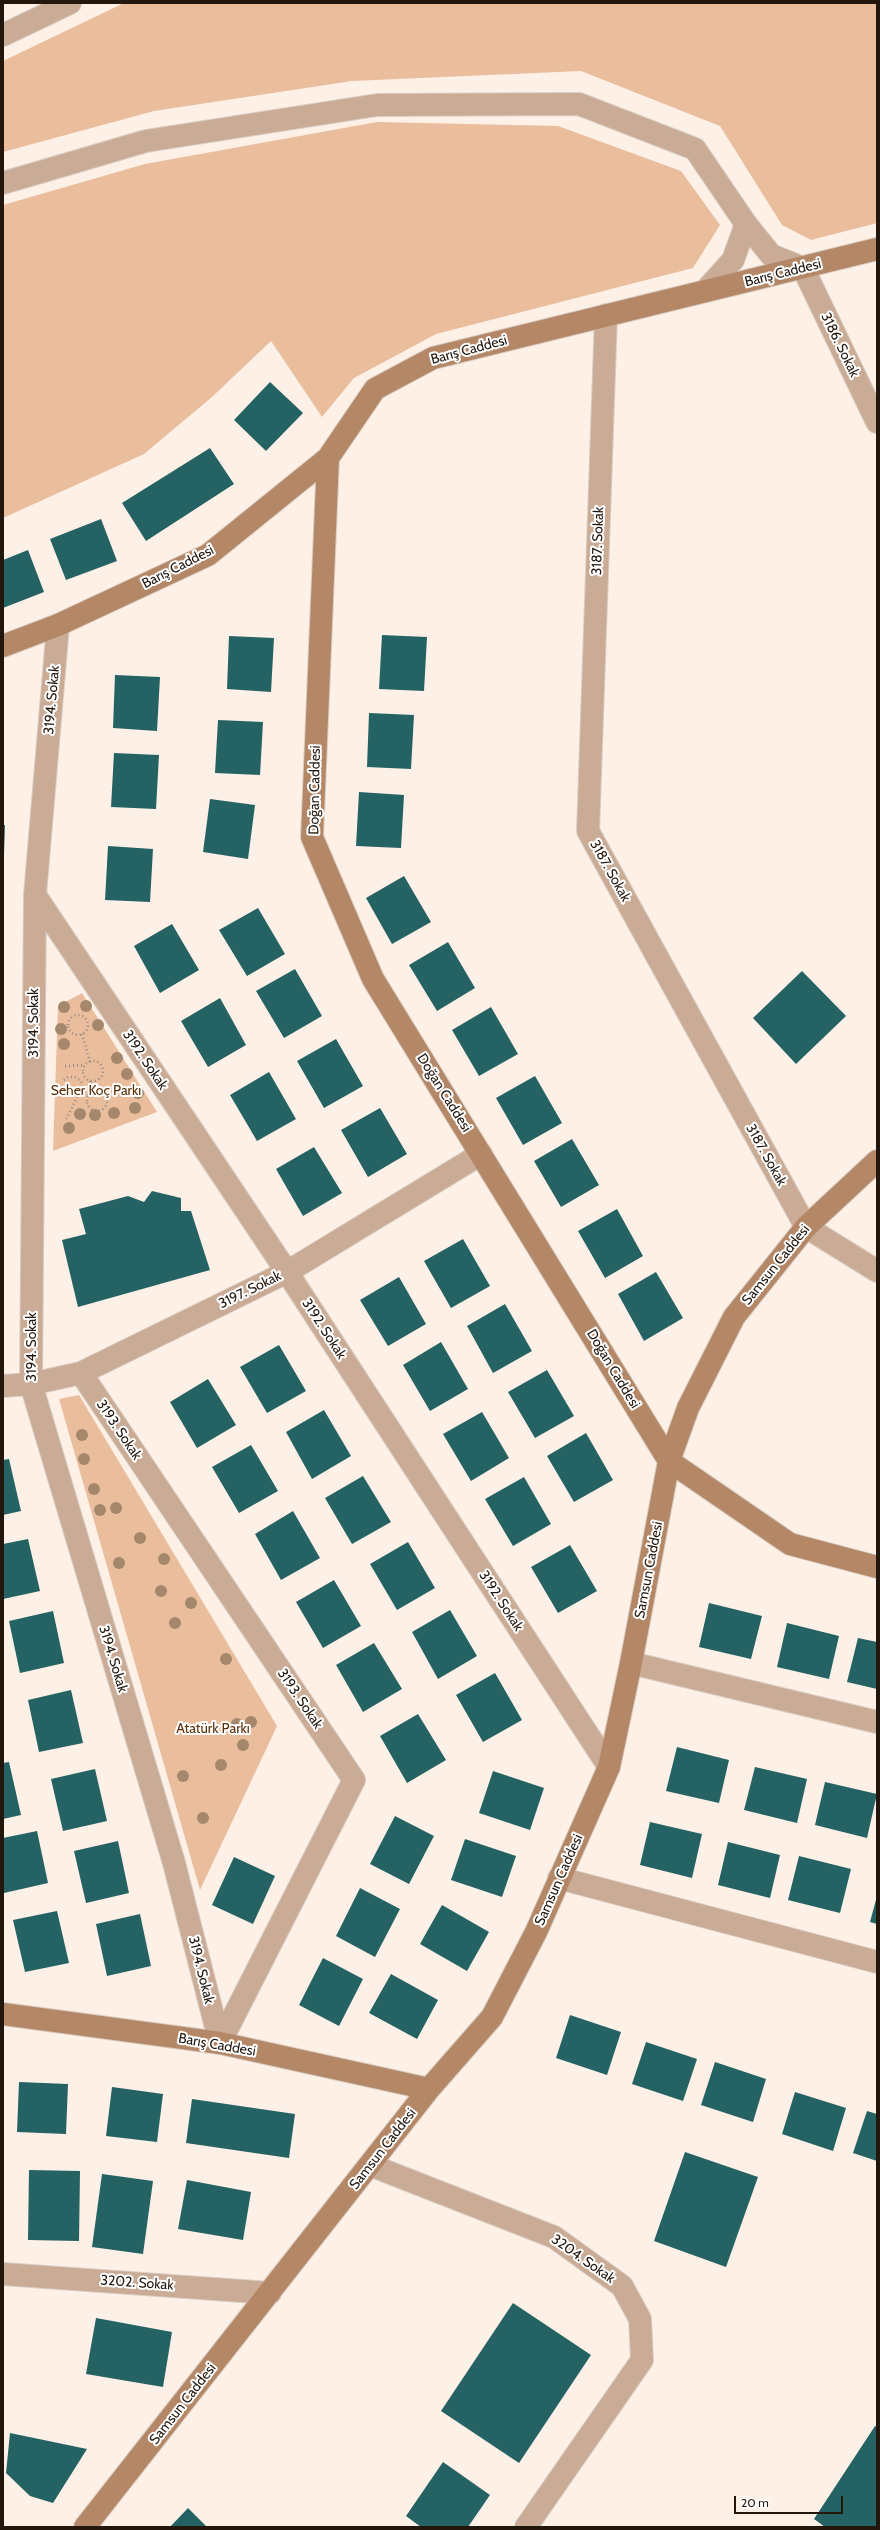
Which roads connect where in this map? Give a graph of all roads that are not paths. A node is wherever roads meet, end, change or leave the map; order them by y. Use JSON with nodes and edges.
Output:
{"nodes":[{"id":1,"x":70,"y":3,"type":"edge"},
{"id":2,"x":3,"y":35,"type":"edge"},
{"id":3,"x":3,"y":183,"type":"edge"},
{"id":4,"x":746,"y":224,"type":"junction"},
{"id":5,"x":877,"y":249,"type":"edge"},
{"id":6,"x":803,"y":268,"type":"junction"},
{"id":7,"x":705,"y":291,"type":"junction"},
{"id":8,"x":606,"y":315,"type":"junction"},
{"id":9,"x":877,"y":422,"type":"edge"},
{"id":10,"x":328,"y":458,"type":"junction"},
{"id":11,"x":58,"y":625,"type":"junction"},
{"id":12,"x":3,"y":646,"type":"edge"},
{"id":13,"x":35,"y":895,"type":"junction"},
{"id":14,"x":481,"y":1154,"type":"junction"},
{"id":15,"x":877,"y":1161,"type":"edge"},
{"id":16,"x":806,"y":1227,"type":"junction"},
{"id":17,"x":877,"y":1271,"type":"edge"},
{"id":18,"x":287,"y":1272,"type":"junction"},
{"id":19,"x":81,"y":1373,"type":"junction"},
{"id":20,"x":31,"y":1384,"type":"junction"},
{"id":21,"x":3,"y":1386,"type":"edge"},
{"id":22,"x":670,"y":1461,"type":"junction"},
{"id":23,"x":877,"y":1567,"type":"edge"},
{"id":24,"x":631,"y":1663,"type":"junction"},
{"id":25,"x":877,"y":1722,"type":"edge"},
{"id":26,"x":609,"y":1767,"type":"junction"},
{"id":27,"x":560,"y":1878,"type":"junction"},
{"id":28,"x":877,"y":1962,"type":"edge"},
{"id":29,"x":3,"y":2014,"type":"edge"},
{"id":30,"x":220,"y":2043,"type":"junction"},
{"id":31,"x":428,"y":2089,"type":"junction"},
{"id":32,"x":370,"y":2165,"type":"junction"},
{"id":33,"x":3,"y":2274,"type":"edge"},
{"id":34,"x":270,"y":2293,"type":"junction"},
{"id":35,"x":85,"y":2527,"type":"edge"},
{"id":36,"x":526,"y":2527,"type":"edge"}],
"edges":[{"from":1,"to":2,"type":"street"},
{"from":3,"to":4,"type":"street"},
{"from":4,"to":6,"type":"street"},
{"from":4,"to":7,"type":"street"},
{"from":5,"to":6,"type":"street","name":"Barış Caddesi"},
{"from":6,"to":7,"type":"street","name":"Barış Caddesi"},
{"from":6,"to":9,"type":"street","name":"3186. Sokak"},
{"from":7,"to":8,"type":"street","name":"Barış Caddesi"},
{"from":8,"to":10,"type":"street","name":"Barış Caddesi"},
{"from":8,"to":16,"type":"street","name":"3187. Sokak"},
{"from":10,"to":11,"type":"street","name":"Barış Caddesi"},
{"from":10,"to":14,"type":"street","name":"Doğan Caddesi"},
{"from":11,"to":12,"type":"street","name":"Barış Caddesi"},
{"from":11,"to":13,"type":"street","name":"3194. Sokak"},
{"from":13,"to":18,"type":"street","name":"3192. Sokak"},
{"from":13,"to":20,"type":"street","name":"3194. Sokak"},
{"from":14,"to":18,"type":"street","name":"3197. Sokak"},
{"from":14,"to":22,"type":"street","name":"Doğan Caddesi"},
{"from":15,"to":16,"type":"street","name":"Samsun Caddesi"},
{"from":16,"to":17,"type":"street","name":"3187. Sokak"},
{"from":16,"to":22,"type":"street","name":"Samsun Caddesi"},
{"from":18,"to":19,"type":"street","name":"3197. Sokak"},
{"from":18,"to":26,"type":"street","name":"3192. Sokak"},
{"from":19,"to":20,"type":"street","name":"3197. Sokak"},
{"from":19,"to":30,"type":"street","name":"3193. Sokak"},
{"from":20,"to":21,"type":"street","name":"3197. Sokak"},
{"from":20,"to":30,"type":"street","name":"3194. Sokak"},
{"from":22,"to":23,"type":"street","name":"Doğan Caddesi"},
{"from":22,"to":24,"type":"street","name":"Samsun Caddesi"},
{"from":24,"to":25,"type":"street"},
{"from":24,"to":26,"type":"street","name":"Samsun Caddesi"},
{"from":26,"to":27,"type":"street","name":"Samsun Caddesi"},
{"from":27,"to":28,"type":"street"},
{"from":27,"to":31,"type":"street","name":"Samsun Caddesi"},
{"from":29,"to":30,"type":"street","name":"Barış Caddesi"},
{"from":30,"to":31,"type":"street","name":"Barış Caddesi"},
{"from":31,"to":32,"type":"street","name":"Samsun Caddesi"},
{"from":32,"to":34,"type":"street","name":"Samsun Caddesi"},
{"from":32,"to":36,"type":"street","name":"3204. Sokak"},
{"from":33,"to":34,"type":"street","name":"3202. Sokak"},
{"from":34,"to":35,"type":"street","name":"Samsun Caddesi"}]}
